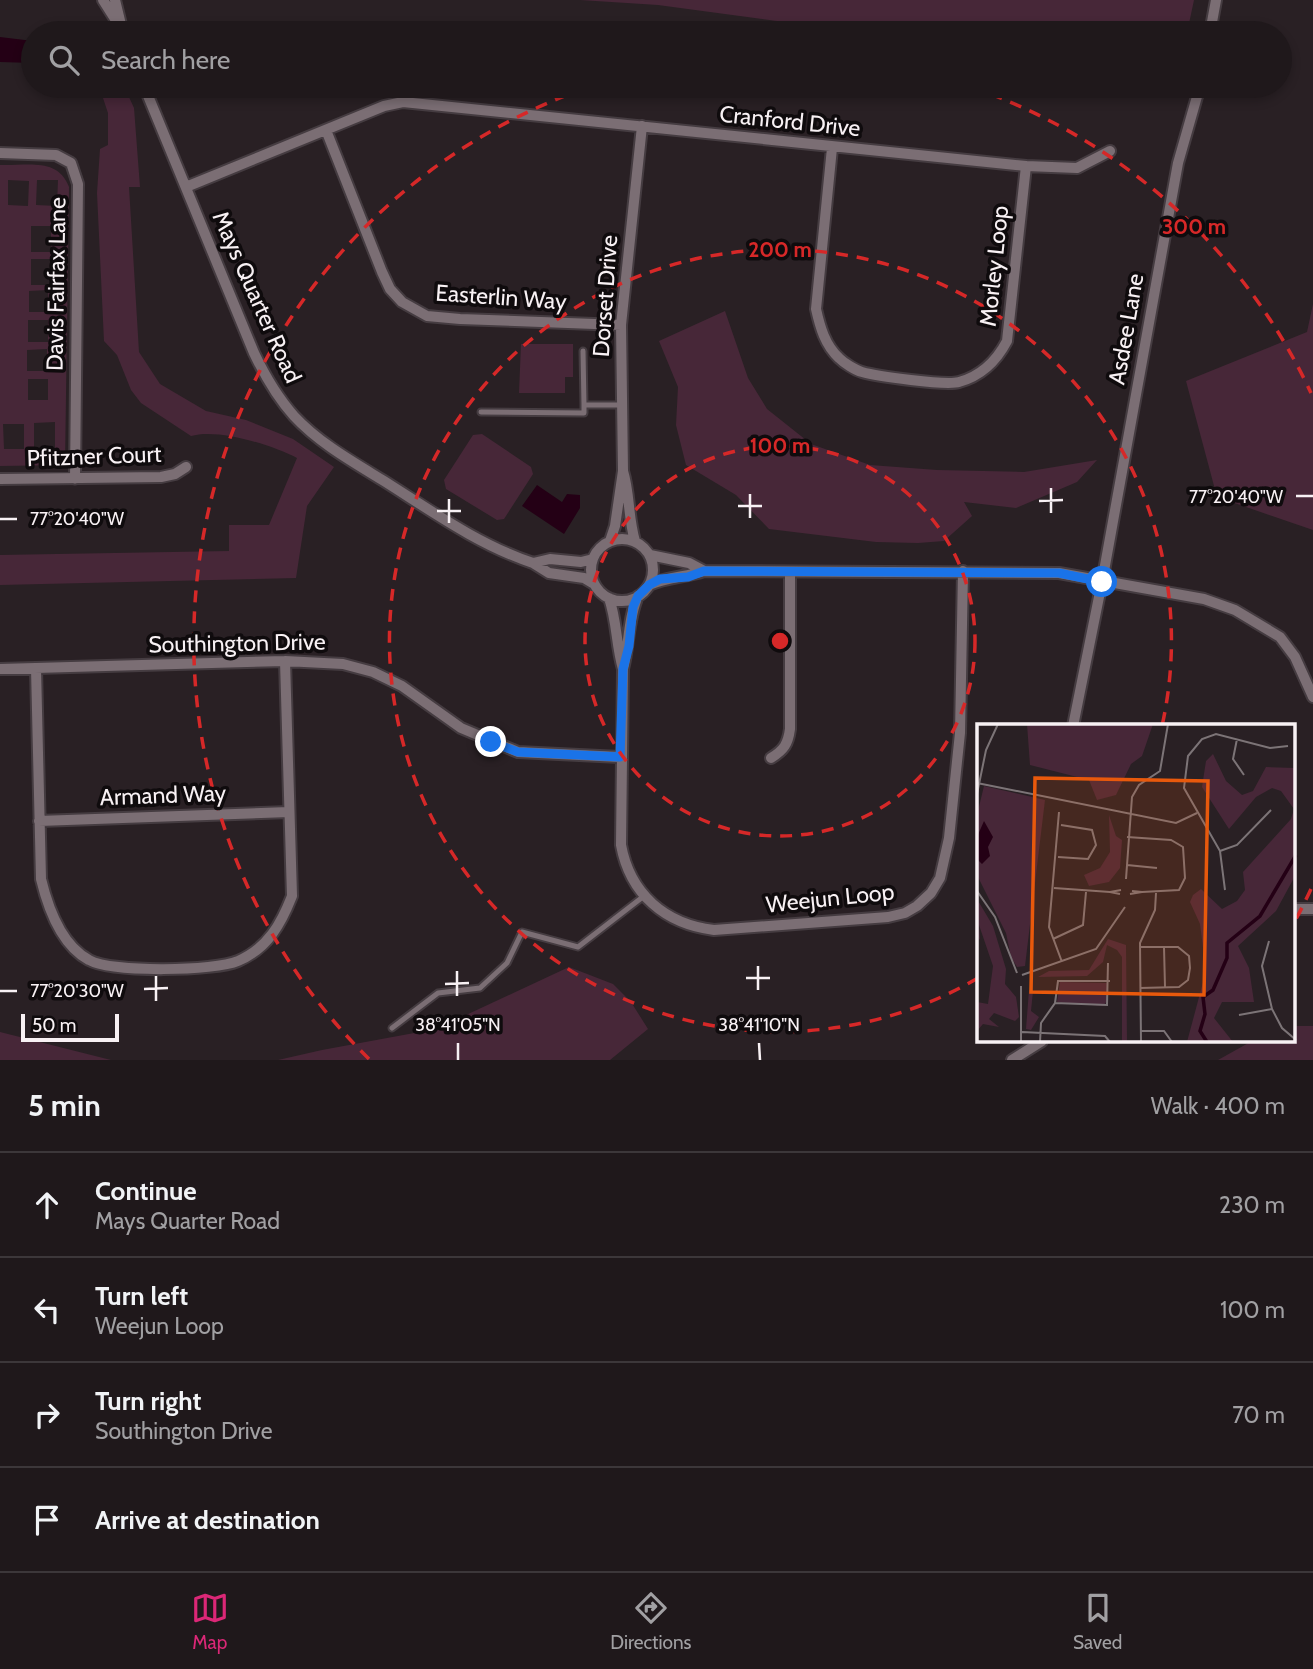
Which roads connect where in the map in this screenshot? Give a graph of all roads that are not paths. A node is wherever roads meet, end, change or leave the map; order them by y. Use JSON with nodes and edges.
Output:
{"nodes":[{"id":1,"x":103,"y":0,"type":"edge"},
{"id":2,"x":115,"y":0,"type":"edge"},
{"id":3,"x":1216,"y":0,"type":"edge"},
{"id":4,"x":116,"y":21,"type":"edge"},
{"id":5,"x":119,"y":21,"type":"edge"},
{"id":6,"x":1212,"y":21,"type":"edge"},
{"id":7,"x":149,"y":98,"type":"edge"},
{"id":8,"x":1197,"y":98,"type":"edge"},
{"id":9,"x":642,"y":126,"type":"junction"},
{"id":10,"x":326,"y":130,"type":"junction"},
{"id":11,"x":832,"y":148,"type":"junction"},
{"id":12,"x":1110,"y":151,"type":"dead end"},
{"id":13,"x":0,"y":153,"type":"edge"},
{"id":14,"x":1026,"y":166,"type":"junction"},
{"id":15,"x":186,"y":187,"type":"junction"},
{"id":16,"x":621,"y":325,"type":"junction"},
{"id":17,"x":583,"y":351,"type":"dead end"},
{"id":18,"x":584,"y":405,"type":"junction"},
{"id":19,"x":621,"y":405,"type":"junction"},
{"id":20,"x":481,"y":412,"type":"dead end"},
{"id":21,"x":186,"y":467,"type":"dead end"},
{"id":22,"x":623,"y":471,"type":"junction"},
{"id":23,"x":0,"y":479,"type":"edge"},
{"id":24,"x":75,"y":479,"type":"junction"},
{"id":25,"x":610,"y":541,"type":"junction"},
{"id":26,"x":635,"y":541,"type":"junction"},
{"id":27,"x":650,"y":555,"type":"junction"},
{"id":28,"x":593,"y":559,"type":"junction"},
{"id":29,"x":533,"y":563,"type":"junction"},
{"id":30,"x":704,"y":571,"type":"junction"},
{"id":31,"x":963,"y":571,"type":"junction"},
{"id":32,"x":790,"y":572,"type":"junction"},
{"id":33,"x":1102,"y":582,"type":"junction"},
{"id":34,"x":594,"y":584,"type":"junction"},
{"id":35,"x":649,"y":585,"type":"junction"},
{"id":36,"x":638,"y":596,"type":"junction"},
{"id":37,"x":609,"y":598,"type":"junction"},
{"id":38,"x":285,"y":661,"type":"junction"},
{"id":39,"x":36,"y":668,"type":"junction"},
{"id":40,"x":0,"y":669,"type":"edge"},
{"id":41,"x":623,"y":669,"type":"junction"},
{"id":42,"x":1313,"y":697,"type":"edge"},
{"id":43,"x":1073,"y":724,"type":"edge"},
{"id":44,"x":620,"y":757,"type":"junction"},
{"id":45,"x":772,"y":758,"type":"dead end"},
{"id":46,"x":289,"y":812,"type":"junction"},
{"id":47,"x":40,"y":821,"type":"junction"},
{"id":48,"x":644,"y":896,"type":"junction"},
{"id":49,"x":392,"y":1028,"type":"dead end"},
{"id":50,"x":1040,"y":1042,"type":"edge"},
{"id":51,"x":1012,"y":1060,"type":"edge"}],
"edges":[{"from":1,"to":4,"type":"street"},
{"from":2,"to":5,"type":"street"},
{"from":3,"to":6,"type":"street"},
{"from":7,"to":15,"type":"street","name":"Mays Quarter Road"},
{"from":8,"to":33,"type":"street","name":"Asdee Lane"},
{"from":9,"to":10,"type":"street","name":"Cranford Drive"},
{"from":9,"to":11,"type":"street","name":"Cranford Drive"},
{"from":9,"to":16,"type":"street","name":"Dorset Drive"},
{"from":10,"to":15,"type":"street","name":"Cranford Drive"},
{"from":10,"to":16,"type":"street","name":"Easterlin Way"},
{"from":11,"to":14,"type":"street","name":"Cranford Drive"},
{"from":11,"to":14,"type":"street","name":"Morley Loop"},
{"from":12,"to":14,"type":"street","name":"Cranford Drive"},
{"from":13,"to":24,"type":"street","name":"Davis Fairfax Lane"},
{"from":15,"to":29,"type":"street","name":"Mays Quarter Road"},
{"from":16,"to":19,"type":"street","name":"Dorset Drive"},
{"from":17,"to":18,"type":"lane"},
{"from":18,"to":19,"type":"lane"},
{"from":18,"to":20,"type":"lane"},
{"from":19,"to":22,"type":"street","name":"Dorset Drive"},
{"from":21,"to":24,"type":"street","name":"Pfitzner Court"},
{"from":22,"to":25,"type":"street","name":"Dorset Drive"},
{"from":22,"to":26,"type":"street","name":"Dorset Drive"},
{"from":23,"to":24,"type":"street","name":"Pfitzner Court"},
{"from":25,"to":26,"type":"street"},
{"from":25,"to":28,"type":"street"},
{"from":26,"to":27,"type":"street"},
{"from":27,"to":30,"type":"street"},
{"from":27,"to":35,"type":"street"},
{"from":28,"to":29,"type":"street","name":"Mays Quarter Road"},
{"from":28,"to":34,"type":"street"},
{"from":29,"to":34,"type":"street","name":"Mays Quarter Road"},
{"from":30,"to":32,"type":"street"},
{"from":30,"to":35,"type":"street"},
{"from":31,"to":32,"type":"street"},
{"from":31,"to":33,"type":"street"},
{"from":31,"to":48,"type":"street","name":"Weejun Loop"},
{"from":32,"to":45,"type":"street"},
{"from":33,"to":42,"type":"street"},
{"from":33,"to":43,"type":"street","name":"Asdee Lane"},
{"from":34,"to":37,"type":"street","name":"Mays Quarter Road"},
{"from":35,"to":36,"type":"street"},
{"from":36,"to":37,"type":"street"},
{"from":36,"to":41,"type":"street","name":"Weejun Loop"},
{"from":37,"to":41,"type":"street","name":"Weejun Loop"},
{"from":38,"to":39,"type":"street","name":"Southington Drive"},
{"from":38,"to":44,"type":"street","name":"Southington Drive"},
{"from":38,"to":46,"type":"street"},
{"from":39,"to":40,"type":"street","name":"Southington Drive"},
{"from":39,"to":47,"type":"street"},
{"from":41,"to":44,"type":"street","name":"Weejun Loop"},
{"from":44,"to":48,"type":"street","name":"Weejun Loop"},
{"from":46,"to":47,"type":"street","name":"Armand Way"},
{"from":46,"to":47,"type":"street"},
{"from":48,"to":49,"type":"lane"},
{"from":50,"to":51,"type":"street"}]}
